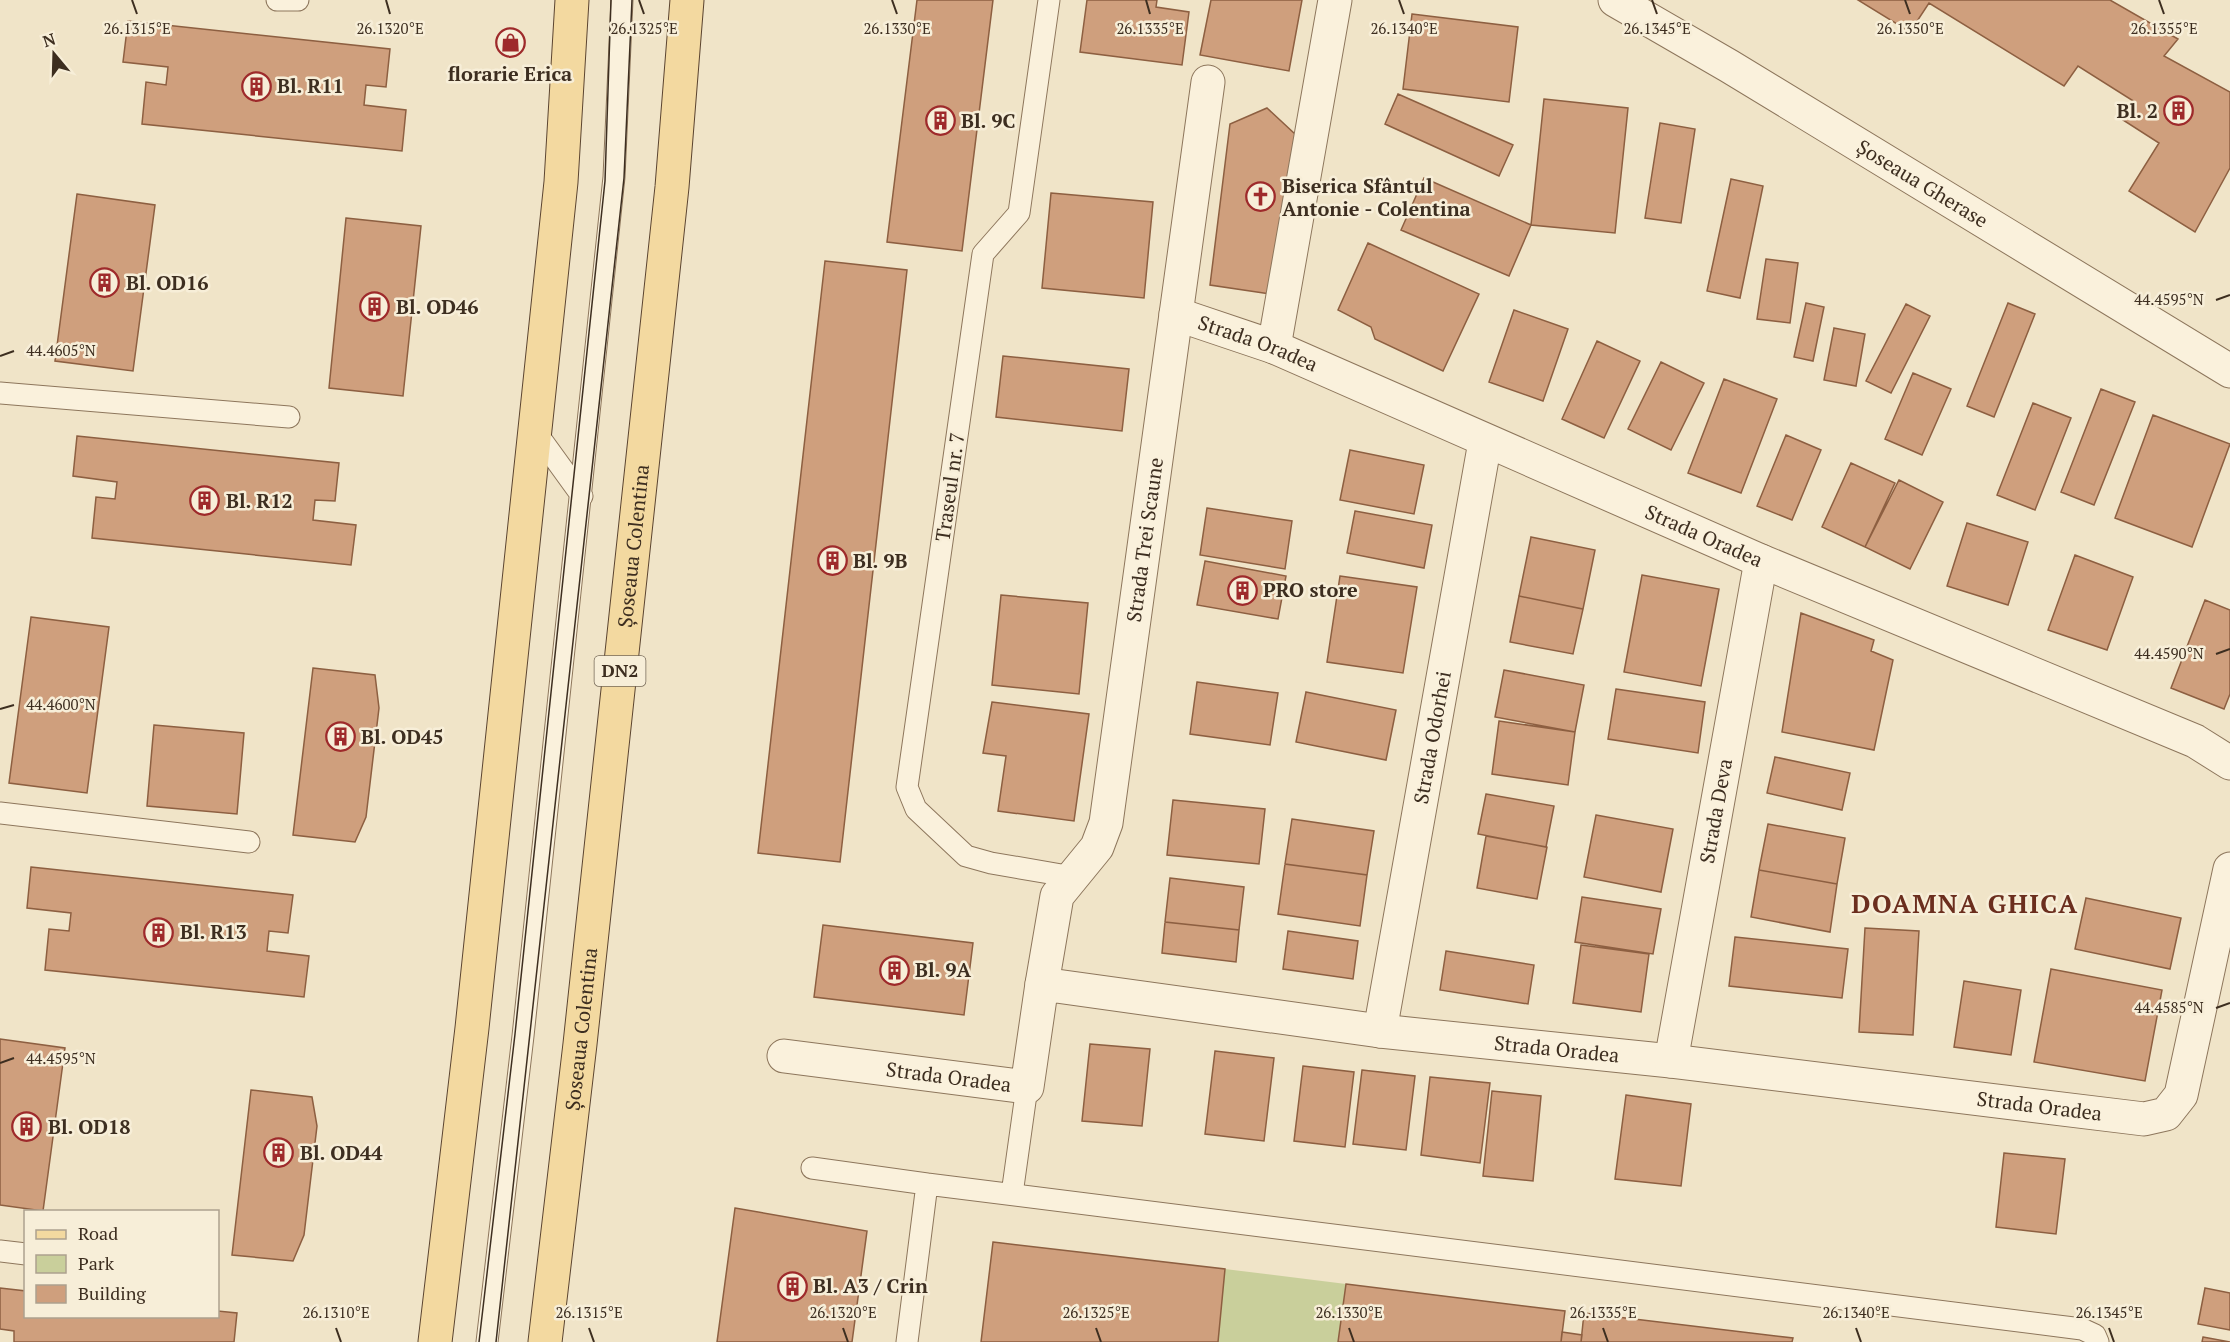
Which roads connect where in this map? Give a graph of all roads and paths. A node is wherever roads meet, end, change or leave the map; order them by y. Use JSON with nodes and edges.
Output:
{"nodes":[{"id":1,"x":277,"y":0,"type":"edge"},
{"id":2,"x":298,"y":0,"type":"edge"},
{"id":3,"x":572,"y":0,"type":"edge"},
{"id":4,"x":622,"y":0,"type":"edge"},
{"id":5,"x":687,"y":0,"type":"edge"},
{"id":6,"x":1048,"y":0,"type":"edge"},
{"id":7,"x":1335,"y":0,"type":"edge"},
{"id":8,"x":1615,"y":0,"type":"edge"},
{"id":9,"x":1208,"y":82,"type":"dead end"},
{"id":10,"x":1176,"y":314,"type":"junction"},
{"id":11,"x":1274,"y":347,"type":"junction"},
{"id":12,"x":2230,"y":371,"type":"edge"},
{"id":13,"x":0,"y":393,"type":"edge"},
{"id":14,"x":289,"y":417,"type":"dead end"},
{"id":15,"x":536,"y":431,"type":"junction"},
{"id":16,"x":1485,"y":442,"type":"junction"},
{"id":17,"x":582,"y":496,"type":"junction"},
{"id":18,"x":1761,"y":561,"type":"junction"},
{"id":19,"x":2230,"y":762,"type":"edge"},
{"id":20,"x":0,"y":813,"type":"edge"},
{"id":21,"x":249,"y":842,"type":"dead end"},
{"id":22,"x":2230,"y":869,"type":"edge"},
{"id":23,"x":1073,"y":877,"type":"junction"},
{"id":24,"x":1042,"y":984,"type":"junction"},
{"id":25,"x":1380,"y":1031,"type":"junction"},
{"id":26,"x":784,"y":1056,"type":"dead end"},
{"id":27,"x":1671,"y":1061,"type":"junction"},
{"id":28,"x":1027,"y":1087,"type":"junction"},
{"id":29,"x":812,"y":1168,"type":"dead end"},
{"id":30,"x":927,"y":1184,"type":"junction"},
{"id":31,"x":1012,"y":1194,"type":"junction"},
{"id":32,"x":0,"y":1251,"type":"edge"},
{"id":33,"x":24,"y":1254,"type":"edge"},
{"id":34,"x":435,"y":1342,"type":"edge"},
{"id":35,"x":487,"y":1342,"type":"edge"},
{"id":36,"x":545,"y":1342,"type":"edge"},
{"id":37,"x":907,"y":1342,"type":"edge"},
{"id":38,"x":2098,"y":1342,"type":"edge"}],
"edges":[{"from":1,"to":2,"type":"lane"},
{"from":3,"to":15,"type":"main road"},
{"from":4,"to":17,"type":"lane"},
{"from":5,"to":36,"type":"main road","name":"Șoseaua Colentina","number":"DN2"},
{"from":6,"to":23,"type":"lane","name":"Traseul nr. 7"},
{"from":7,"to":11,"type":"street"},
{"from":8,"to":12,"type":"street","name":"Șoseaua Gherase"},
{"from":9,"to":10,"type":"street","name":"Strada Trei Scaune"},
{"from":10,"to":11,"type":"street","name":"Strada Oradea"},
{"from":10,"to":23,"type":"street","name":"Strada Trei Scaune"},
{"from":11,"to":16,"type":"street","name":"Strada Oradea"},
{"from":13,"to":14,"type":"lane"},
{"from":15,"to":17,"type":"lane"},
{"from":15,"to":34,"type":"main road"},
{"from":16,"to":18,"type":"street","name":"Strada Oradea"},
{"from":16,"to":25,"type":"street","name":"Strada Odorhei"},
{"from":17,"to":35,"type":"lane"},
{"from":18,"to":19,"type":"street","name":"Strada Oradea"},
{"from":18,"to":27,"type":"street","name":"Strada Deva"},
{"from":20,"to":21,"type":"lane"},
{"from":22,"to":27,"type":"street","name":"Strada Oradea"},
{"from":23,"to":24,"type":"street","name":"Strada Trei Scaune"},
{"from":24,"to":25,"type":"street","name":"Strada Oradea"},
{"from":24,"to":28,"type":"street","name":"Strada Oradea"},
{"from":25,"to":27,"type":"street","name":"Strada Oradea"},
{"from":26,"to":28,"type":"street","name":"Strada Oradea"},
{"from":28,"to":31,"type":"lane"},
{"from":29,"to":30,"type":"lane"},
{"from":30,"to":31,"type":"lane"},
{"from":30,"to":37,"type":"lane"},
{"from":31,"to":38,"type":"lane"},
{"from":32,"to":33,"type":"lane"}]}
